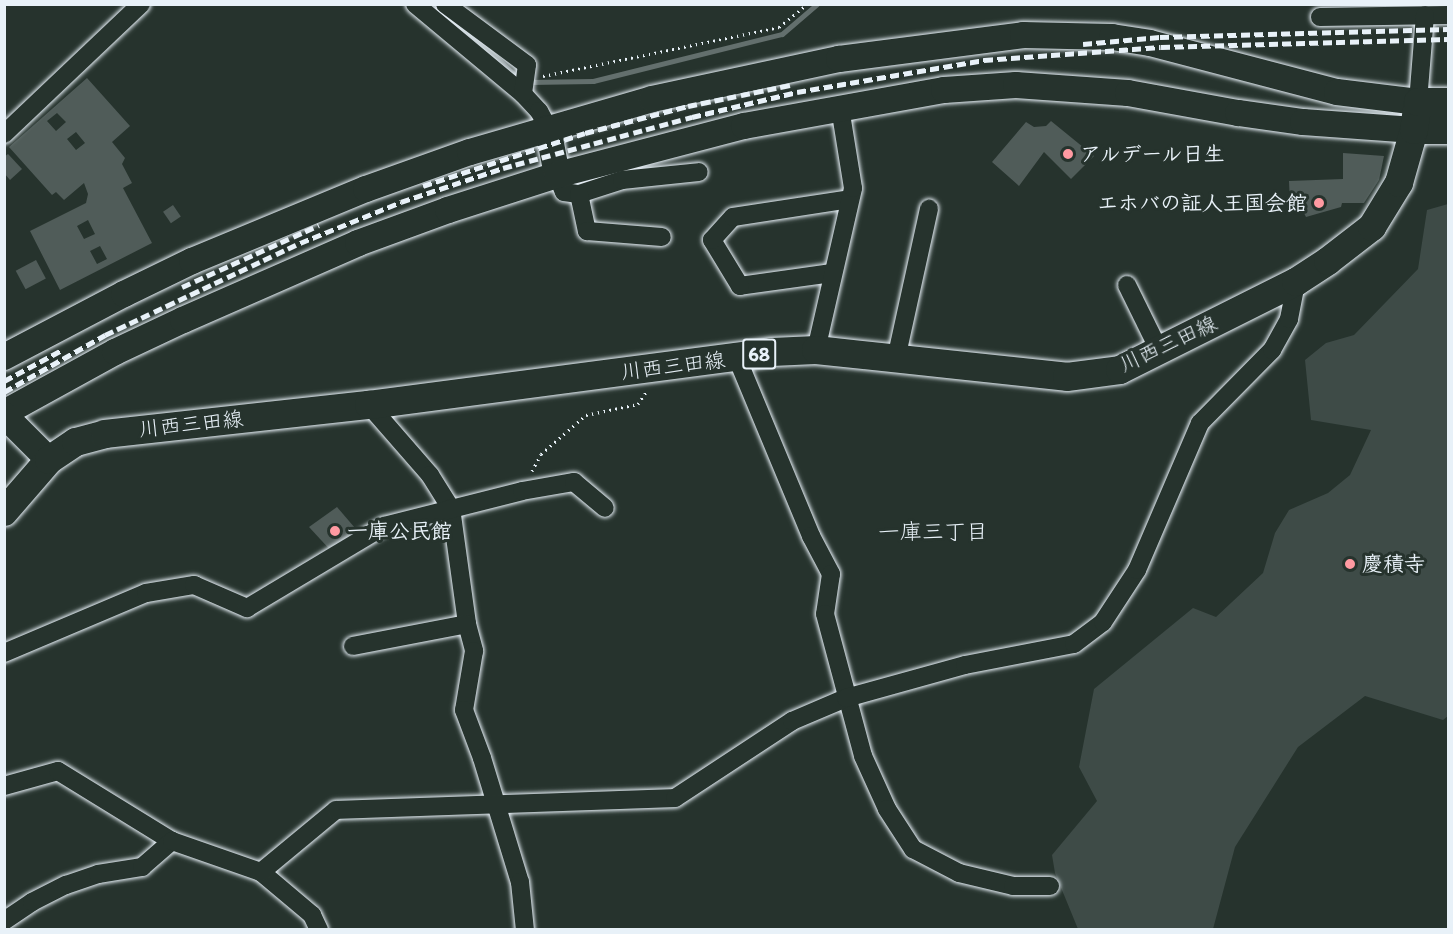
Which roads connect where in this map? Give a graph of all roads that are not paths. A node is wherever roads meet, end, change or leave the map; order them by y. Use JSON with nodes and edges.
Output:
{"nodes":[{"id":1,"x":141,"y":4,"type":"edge"},
{"id":2,"x":415,"y":4,"type":"edge"},
{"id":3,"x":445,"y":4,"type":"edge"},
{"id":4,"x":1425,"y":15,"type":"junction"},
{"id":5,"x":1449,"y":15,"type":"edge"},
{"id":6,"x":1320,"y":17,"type":"dead end"},
{"id":7,"x":1253,"y":72,"type":"junction"},
{"id":8,"x":524,"y":94,"type":"junction"},
{"id":9,"x":1418,"y":102,"type":"junction"},
{"id":10,"x":1449,"y":102,"type":"edge"},
{"id":11,"x":840,"y":108,"type":"junction"},
{"id":12,"x":1238,"y":113,"type":"junction"},
{"id":13,"x":548,"y":128,"type":"junction"},
{"id":14,"x":1414,"y":130,"type":"junction"},
{"id":15,"x":1449,"y":130,"type":"edge"},
{"id":16,"x":4,"y":134,"type":"edge"},
{"id":17,"x":699,"y":172,"type":"dead end"},
{"id":18,"x":557,"y":175,"type":"junction"},
{"id":19,"x":579,"y":194,"type":"junction"},
{"id":20,"x":850,"y":199,"type":"junction"},
{"id":21,"x":929,"y":209,"type":"dead end"},
{"id":22,"x":662,"y":237,"type":"dead end"},
{"id":23,"x":832,"y":273,"type":"junction"},
{"id":24,"x":1296,"y":282,"type":"junction"},
{"id":25,"x":1127,"y":285,"type":"dead end"},
{"id":26,"x":816,"y":350,"type":"junction"},
{"id":27,"x":1159,"y":350,"type":"junction"},
{"id":28,"x":4,"y":357,"type":"edge"},
{"id":29,"x":737,"y":358,"type":"junction"},
{"id":30,"x":896,"y":359,"type":"junction"},
{"id":31,"x":369,"y":405,"type":"junction"},
{"id":32,"x":4,"y":414,"type":"edge"},
{"id":33,"x":49,"y":460,"type":"junction"},
{"id":34,"x":451,"y":508,"type":"junction"},
{"id":35,"x":605,"y":508,"type":"dead end"},
{"id":36,"x":4,"y":512,"type":"edge"},
{"id":37,"x":467,"y":624,"type":"junction"},
{"id":38,"x":352,"y":646,"type":"dead end"},
{"id":39,"x":4,"y":653,"type":"edge"},
{"id":40,"x":846,"y":698,"type":"junction"},
{"id":41,"x":4,"y":786,"type":"edge"},
{"id":42,"x":496,"y":804,"type":"junction"},
{"id":43,"x":172,"y":841,"type":"junction"},
{"id":44,"x":261,"y":872,"type":"junction"},
{"id":45,"x":1050,"y":886,"type":"dead end"},
{"id":46,"x":4,"y":921,"type":"edge"},
{"id":47,"x":319,"y":930,"type":"edge"},
{"id":48,"x":525,"y":930,"type":"edge"}],
"edges":[{"from":1,"to":16,"type":"street"},
{"from":2,"to":8,"type":"street"},
{"from":3,"to":8,"type":"street"},
{"from":4,"to":5,"type":"street"},
{"from":4,"to":6,"type":"street"},
{"from":4,"to":9,"type":"street"},
{"from":7,"to":9,"type":"street"},
{"from":7,"to":12,"type":"street"},
{"from":7,"to":13,"type":"street"},
{"from":8,"to":13,"type":"street"},
{"from":9,"to":10,"type":"main road"},
{"from":9,"to":14,"type":"main road","name":"川西三田線","number":"68"},
{"from":11,"to":12,"type":"street"},
{"from":11,"to":18,"type":"street"},
{"from":11,"to":20,"type":"street"},
{"from":12,"to":14,"type":"street"},
{"from":13,"to":18,"type":"street"},
{"from":13,"to":28,"type":"street"},
{"from":14,"to":15,"type":"main road"},
{"from":14,"to":24,"type":"main road","name":"川西三田線","number":"68"},
{"from":17,"to":19,"type":"street"},
{"from":18,"to":19,"type":"street"},
{"from":18,"to":32,"type":"street"},
{"from":19,"to":22,"type":"street"},
{"from":20,"to":23,"type":"street"},
{"from":20,"to":23,"type":"street"},
{"from":21,"to":30,"type":"street"},
{"from":23,"to":26,"type":"street"},
{"from":24,"to":27,"type":"main road","name":"川西三田線","number":"68"},
{"from":24,"to":40,"type":"street"},
{"from":25,"to":27,"type":"street"},
{"from":26,"to":29,"type":"main road","name":"川西三田線","number":"68"},
{"from":26,"to":30,"type":"main road","name":"川西三田線","number":"68"},
{"from":27,"to":30,"type":"main road","name":"川西三田線","number":"68"},
{"from":29,"to":31,"type":"main road","name":"川西三田線","number":"68"},
{"from":29,"to":40,"type":"street"},
{"from":31,"to":33,"type":"main road","name":"川西三田線","number":"68"},
{"from":31,"to":34,"type":"street"},
{"from":32,"to":33,"type":"street"},
{"from":33,"to":36,"type":"main road","name":"川西三田線","number":"68"},
{"from":34,"to":35,"type":"street"},
{"from":34,"to":37,"type":"street"},
{"from":34,"to":39,"type":"street"},
{"from":37,"to":38,"type":"street"},
{"from":37,"to":42,"type":"street"},
{"from":40,"to":42,"type":"street"},
{"from":40,"to":45,"type":"street"},
{"from":41,"to":43,"type":"street"},
{"from":42,"to":44,"type":"street"},
{"from":42,"to":48,"type":"street"},
{"from":43,"to":44,"type":"street"},
{"from":43,"to":46,"type":"street"},
{"from":44,"to":47,"type":"street"}]}
